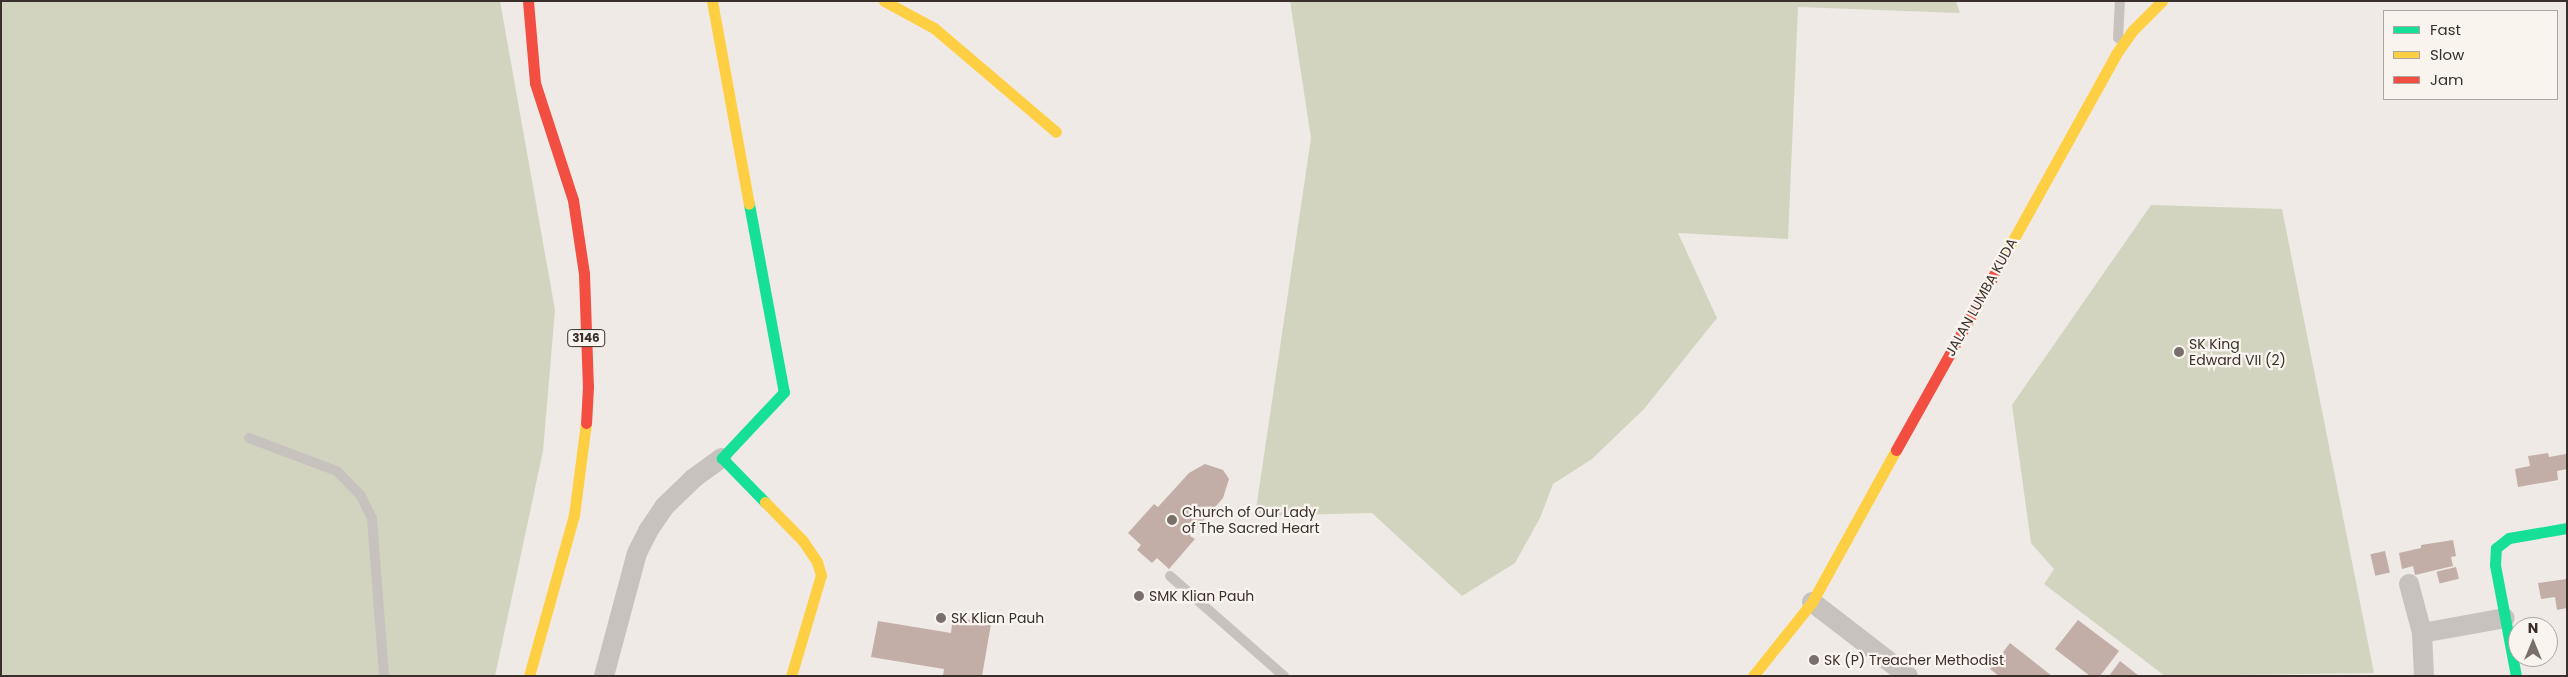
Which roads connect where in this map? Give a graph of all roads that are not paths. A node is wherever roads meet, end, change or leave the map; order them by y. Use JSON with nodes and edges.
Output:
{"nodes":[{"id":1,"x":528,"y":1,"type":"edge"},
{"id":2,"x":712,"y":1,"type":"edge"},
{"id":3,"x":884,"y":1,"type":"edge"},
{"id":4,"x":2120,"y":1,"type":"edge"},
{"id":5,"x":2162,"y":1,"type":"edge"},
{"id":6,"x":2116,"y":54,"type":"junction"},
{"id":7,"x":1056,"y":132,"type":"dead end"},
{"id":8,"x":249,"y":438,"type":"dead end"},
{"id":9,"x":722,"y":458,"type":"junction"},
{"id":10,"x":2567,"y":528,"type":"edge"},
{"id":11,"x":1170,"y":576,"type":"dead end"},
{"id":12,"x":2409,"y":584,"type":"dead end"},
{"id":13,"x":1812,"y":602,"type":"junction"},
{"id":14,"x":2505,"y":618,"type":"junction"},
{"id":15,"x":2422,"y":633,"type":"junction"},
{"id":16,"x":384,"y":676,"type":"edge"},
{"id":17,"x":529,"y":676,"type":"edge"},
{"id":18,"x":604,"y":676,"type":"edge"},
{"id":19,"x":792,"y":676,"type":"edge"},
{"id":20,"x":1284,"y":676,"type":"edge"},
{"id":21,"x":1752,"y":676,"type":"edge"},
{"id":22,"x":1908,"y":676,"type":"edge"},
{"id":23,"x":2424,"y":676,"type":"edge"},
{"id":24,"x":2516,"y":676,"type":"edge"}],
"edges":[{"from":1,"to":17,"type":"street","number":"3146"},
{"from":2,"to":9,"type":"street"},
{"from":3,"to":7,"type":"street"},
{"from":4,"to":6,"type":"lane"},
{"from":5,"to":6,"type":"street","name":"JALAN LUMBA KUDA"},
{"from":6,"to":13,"type":"street","name":"JALAN LUMBA KUDA"},
{"from":8,"to":16,"type":"lane"},
{"from":9,"to":18,"type":"street"},
{"from":9,"to":19,"type":"street"},
{"from":10,"to":14,"type":"street"},
{"from":11,"to":20,"type":"lane"},
{"from":12,"to":15,"type":"street"},
{"from":13,"to":21,"type":"street","name":"JALAN LUMBA KUDA"},
{"from":13,"to":22,"type":"street"},
{"from":14,"to":15,"type":"street"},
{"from":14,"to":24,"type":"street"},
{"from":15,"to":23,"type":"street"}]}
